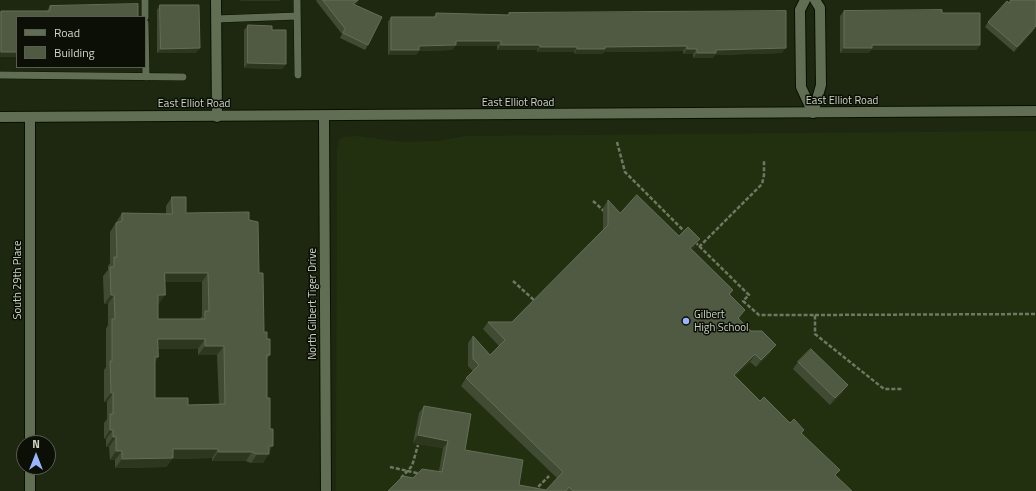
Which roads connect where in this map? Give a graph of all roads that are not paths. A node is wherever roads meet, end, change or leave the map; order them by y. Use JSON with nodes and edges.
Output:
{"nodes":[{"id":1,"x":145,"y":0,"type":"edge"},
{"id":2,"x":216,"y":0,"type":"edge"},
{"id":3,"x":297,"y":0,"type":"edge"},
{"id":4,"x":805,"y":0,"type":"edge"},
{"id":5,"x":815,"y":0,"type":"edge"},
{"id":6,"x":145,"y":16,"type":"edge"},
{"id":7,"x":297,"y":16,"type":"junction"},
{"id":8,"x":216,"y":19,"type":"junction"},
{"id":9,"x":146,"y":68,"type":"edge"},
{"id":10,"x":0,"y":75,"type":"edge"},
{"id":11,"x":298,"y":75,"type":"dead end"},
{"id":12,"x":146,"y":77,"type":"junction"},
{"id":13,"x":184,"y":77,"type":"dead end"},
{"id":14,"x":1036,"y":111,"type":"edge"},
{"id":15,"x":813,"y":113,"type":"junction"},
{"id":16,"x":217,"y":116,"type":"junction"},
{"id":17,"x":324,"y":116,"type":"junction"},
{"id":18,"x":0,"y":117,"type":"edge"},
{"id":19,"x":30,"y":117,"type":"junction"},
{"id":20,"x":30,"y":435,"type":"edge"},
{"id":21,"x":30,"y":475,"type":"edge"},
{"id":22,"x":30,"y":491,"type":"edge"},
{"id":23,"x":326,"y":491,"type":"edge"}],
"edges":[{"from":1,"to":6,"type":"lane"},
{"from":2,"to":8,"type":"street"},
{"from":3,"to":7,"type":"lane"},
{"from":4,"to":15,"type":"street"},
{"from":5,"to":15,"type":"street"},
{"from":7,"to":8,"type":"lane"},
{"from":7,"to":11,"type":"lane"},
{"from":8,"to":16,"type":"street"},
{"from":9,"to":12,"type":"lane"},
{"from":10,"to":12,"type":"lane"},
{"from":12,"to":13,"type":"lane"},
{"from":14,"to":15,"type":"street","name":"East Elliot Road"},
{"from":15,"to":17,"type":"street","name":"East Elliot Road"},
{"from":16,"to":17,"type":"street","name":"East Elliot Road"},
{"from":16,"to":19,"type":"street","name":"East Elliot Road"},
{"from":17,"to":23,"type":"street","name":"North Gilbert Tiger Drive"},
{"from":18,"to":19,"type":"street","name":"East Elliot Road"},
{"from":19,"to":20,"type":"street","name":"South 29th Place"},
{"from":21,"to":22,"type":"street"}]}
